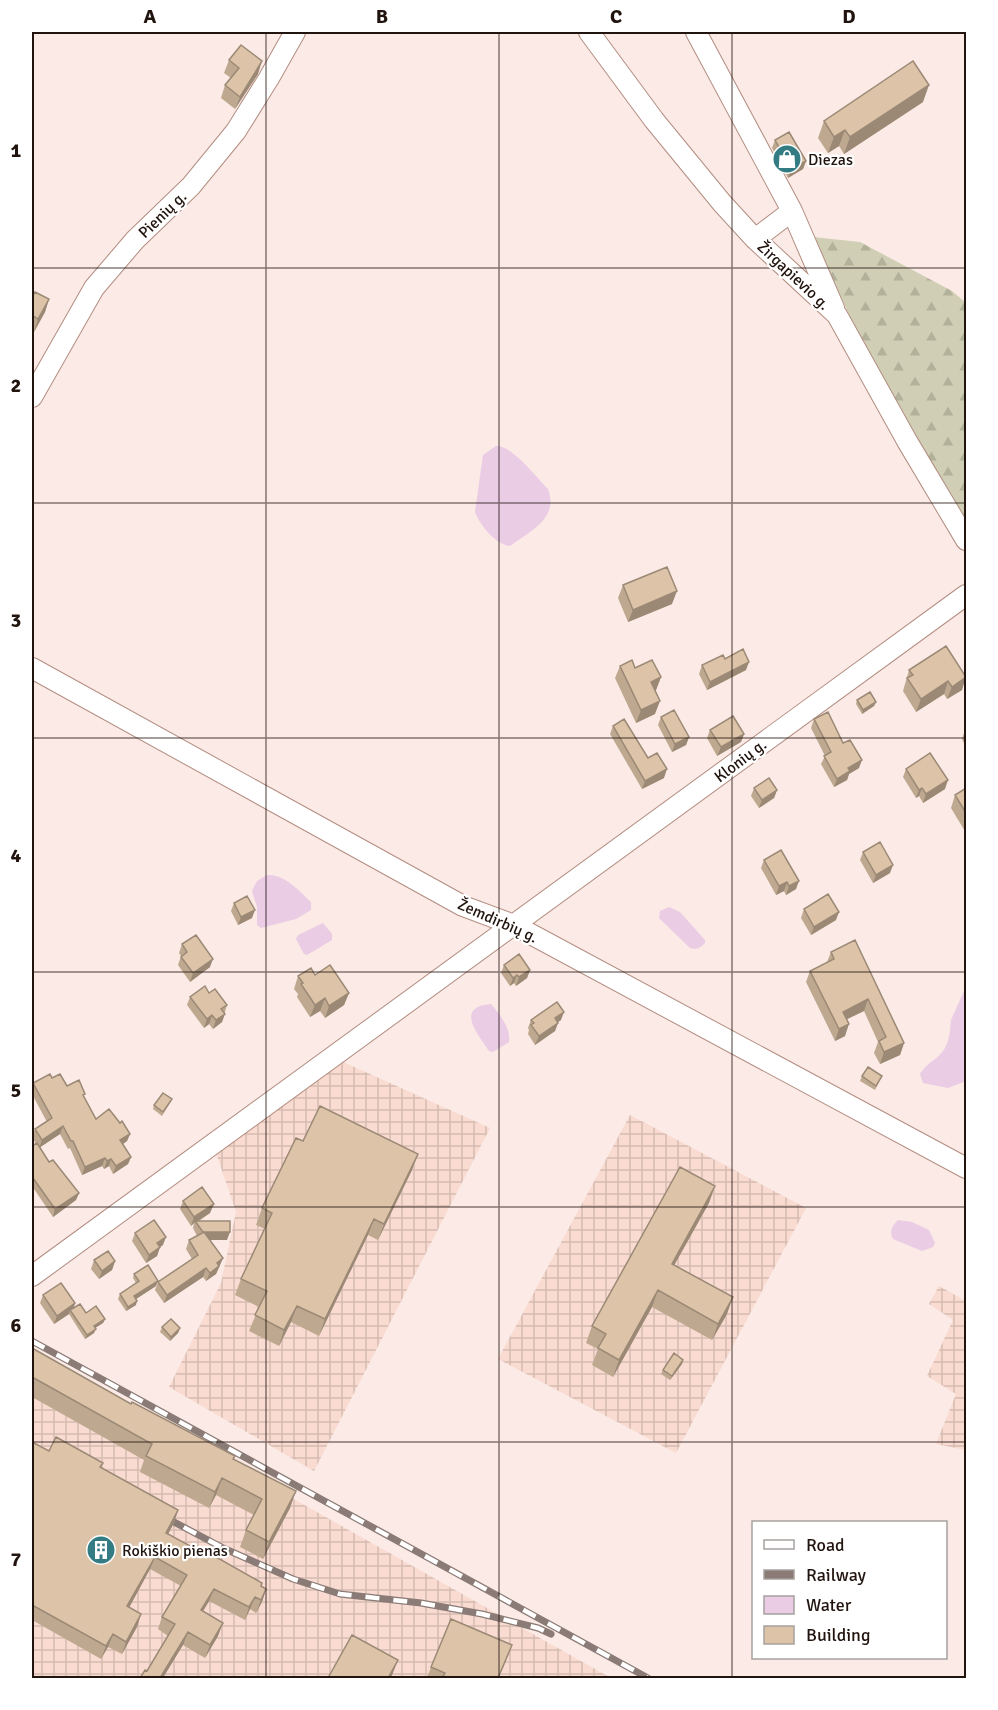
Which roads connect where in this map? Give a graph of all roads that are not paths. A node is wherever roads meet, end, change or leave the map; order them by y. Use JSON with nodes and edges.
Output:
{"nodes":[{"id":1,"x":295,"y":32,"type":"edge"},
{"id":2,"x":589,"y":32,"type":"edge"},
{"id":3,"x":696,"y":32,"type":"edge"},
{"id":4,"x":792,"y":211,"type":"junction"},
{"id":5,"x":755,"y":238,"type":"junction"},
{"id":6,"x":837,"y":315,"type":"junction"},
{"id":7,"x":32,"y":397,"type":"edge"},
{"id":8,"x":966,"y":540,"type":"edge"},
{"id":9,"x":966,"y":595,"type":"edge"},
{"id":10,"x":32,"y":668,"type":"edge"},
{"id":11,"x":514,"y":925,"type":"junction"},
{"id":12,"x":966,"y":1168,"type":"edge"},
{"id":13,"x":32,"y":1276,"type":"edge"}],
"edges":[{"from":1,"to":7,"type":"street","name":"Pienių g."},
{"from":2,"to":5,"type":"street","name":"Žirgapievio g."},
{"from":3,"to":4,"type":"street"},
{"from":4,"to":5,"type":"street"},
{"from":4,"to":6,"type":"street"},
{"from":5,"to":6,"type":"street","name":"Žirgapievio g."},
{"from":6,"to":8,"type":"street","name":"Žirgapievio g."},
{"from":9,"to":11,"type":"street","name":"Klonių g."},
{"from":10,"to":11,"type":"street","name":"Žemdirbių g."},
{"from":11,"to":12,"type":"street","name":"Žemdirbių g."},
{"from":11,"to":13,"type":"street","name":"Klonių g."}]}
